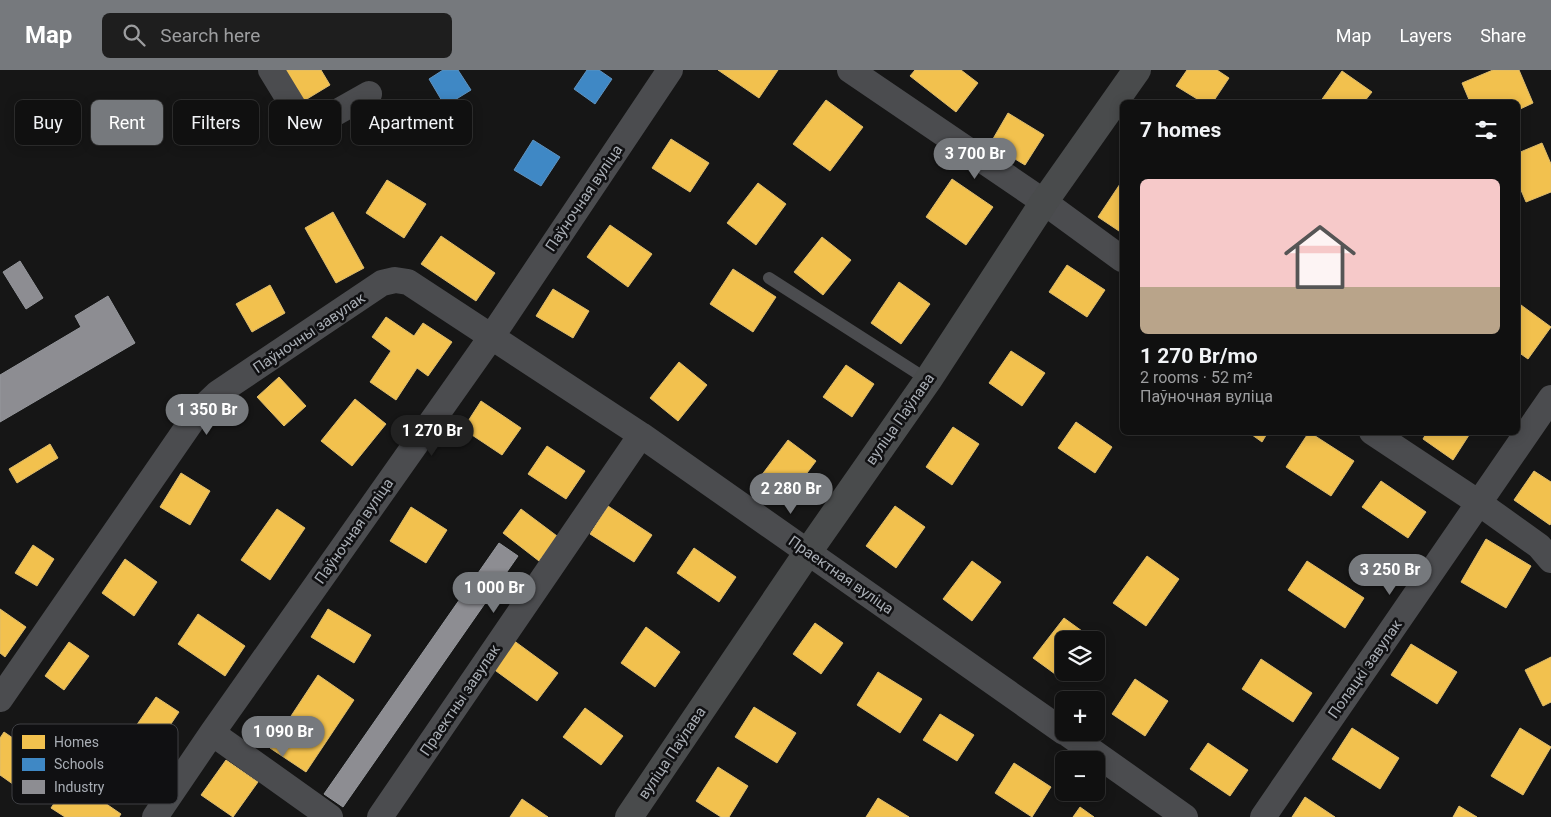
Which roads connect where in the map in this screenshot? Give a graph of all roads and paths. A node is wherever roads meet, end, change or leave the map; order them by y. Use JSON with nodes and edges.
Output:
{"nodes":[{"id":1,"x":271,"y":70,"type":"edge"},
{"id":2,"x":670,"y":70,"type":"edge"},
{"id":3,"x":850,"y":70,"type":"edge"},
{"id":4,"x":1137,"y":70,"type":"edge"},
{"id":5,"x":369,"y":94,"type":"dead end"},
{"id":6,"x":1044,"y":202,"type":"junction"},
{"id":7,"x":1120,"y":258,"type":"edge"},
{"id":8,"x":769,"y":278,"type":"dead end"},
{"id":9,"x":492,"y":336,"type":"junction"},
{"id":10,"x":928,"y":380,"type":"junction"},
{"id":11,"x":1551,"y":398,"type":"edge"},
{"id":12,"x":641,"y":435,"type":"junction"},
{"id":13,"x":1377,"y":435,"type":"edge"},
{"id":14,"x":1479,"y":503,"type":"junction"},
{"id":15,"x":808,"y":552,"type":"junction"},
{"id":16,"x":1551,"y":560,"type":"edge"},
{"id":17,"x":0,"y":699,"type":"edge"},
{"id":18,"x":1055,"y":726,"type":"edge"},
{"id":19,"x":212,"y":733,"type":"junction"},
{"id":20,"x":1077,"y":741,"type":"edge"},
{"id":21,"x":178,"y":783,"type":"edge"},
{"id":22,"x":164,"y":804,"type":"edge"},
{"id":23,"x":155,"y":817,"type":"edge"},
{"id":24,"x":330,"y":817,"type":"edge"},
{"id":25,"x":380,"y":817,"type":"edge"},
{"id":26,"x":629,"y":817,"type":"edge"},
{"id":27,"x":1185,"y":817,"type":"edge"},
{"id":28,"x":1263,"y":817,"type":"edge"}],
"edges":[{"from":1,"to":5,"type":"street"},
{"from":2,"to":9,"type":"street","name":"Паўночная вуліца"},
{"from":3,"to":6,"type":"street"},
{"from":4,"to":6,"type":"street","name":"вуліца Паўлава"},
{"from":6,"to":7,"type":"street"},
{"from":6,"to":10,"type":"street","name":"вуліца Паўлава"},
{"from":8,"to":10,"type":"lane"},
{"from":9,"to":12,"type":"street","name":"Праектная вуліца"},
{"from":9,"to":17,"type":"street","name":"Паўночны завулак"},
{"from":9,"to":19,"type":"street","name":"Паўночная вуліца"},
{"from":10,"to":15,"type":"street","name":"вуліца Паўлава"},
{"from":11,"to":14,"type":"street","name":"Полацкі завулак"},
{"from":12,"to":15,"type":"street","name":"Праектная вуліца"},
{"from":12,"to":25,"type":"street","name":"Праектны завулак"},
{"from":13,"to":14,"type":"street"},
{"from":14,"to":16,"type":"street"},
{"from":14,"to":28,"type":"street","name":"Полацкі завулак"},
{"from":15,"to":18,"type":"street","name":"Праектная вуліца"},
{"from":15,"to":26,"type":"street","name":"вуліца Паўлава"},
{"from":19,"to":21,"type":"street","name":"Паўночная вуліца"},
{"from":19,"to":24,"type":"street"},
{"from":20,"to":27,"type":"street","name":"Праектная вуліца"},
{"from":22,"to":23,"type":"street","name":"Паўночная вуліца"}]}
